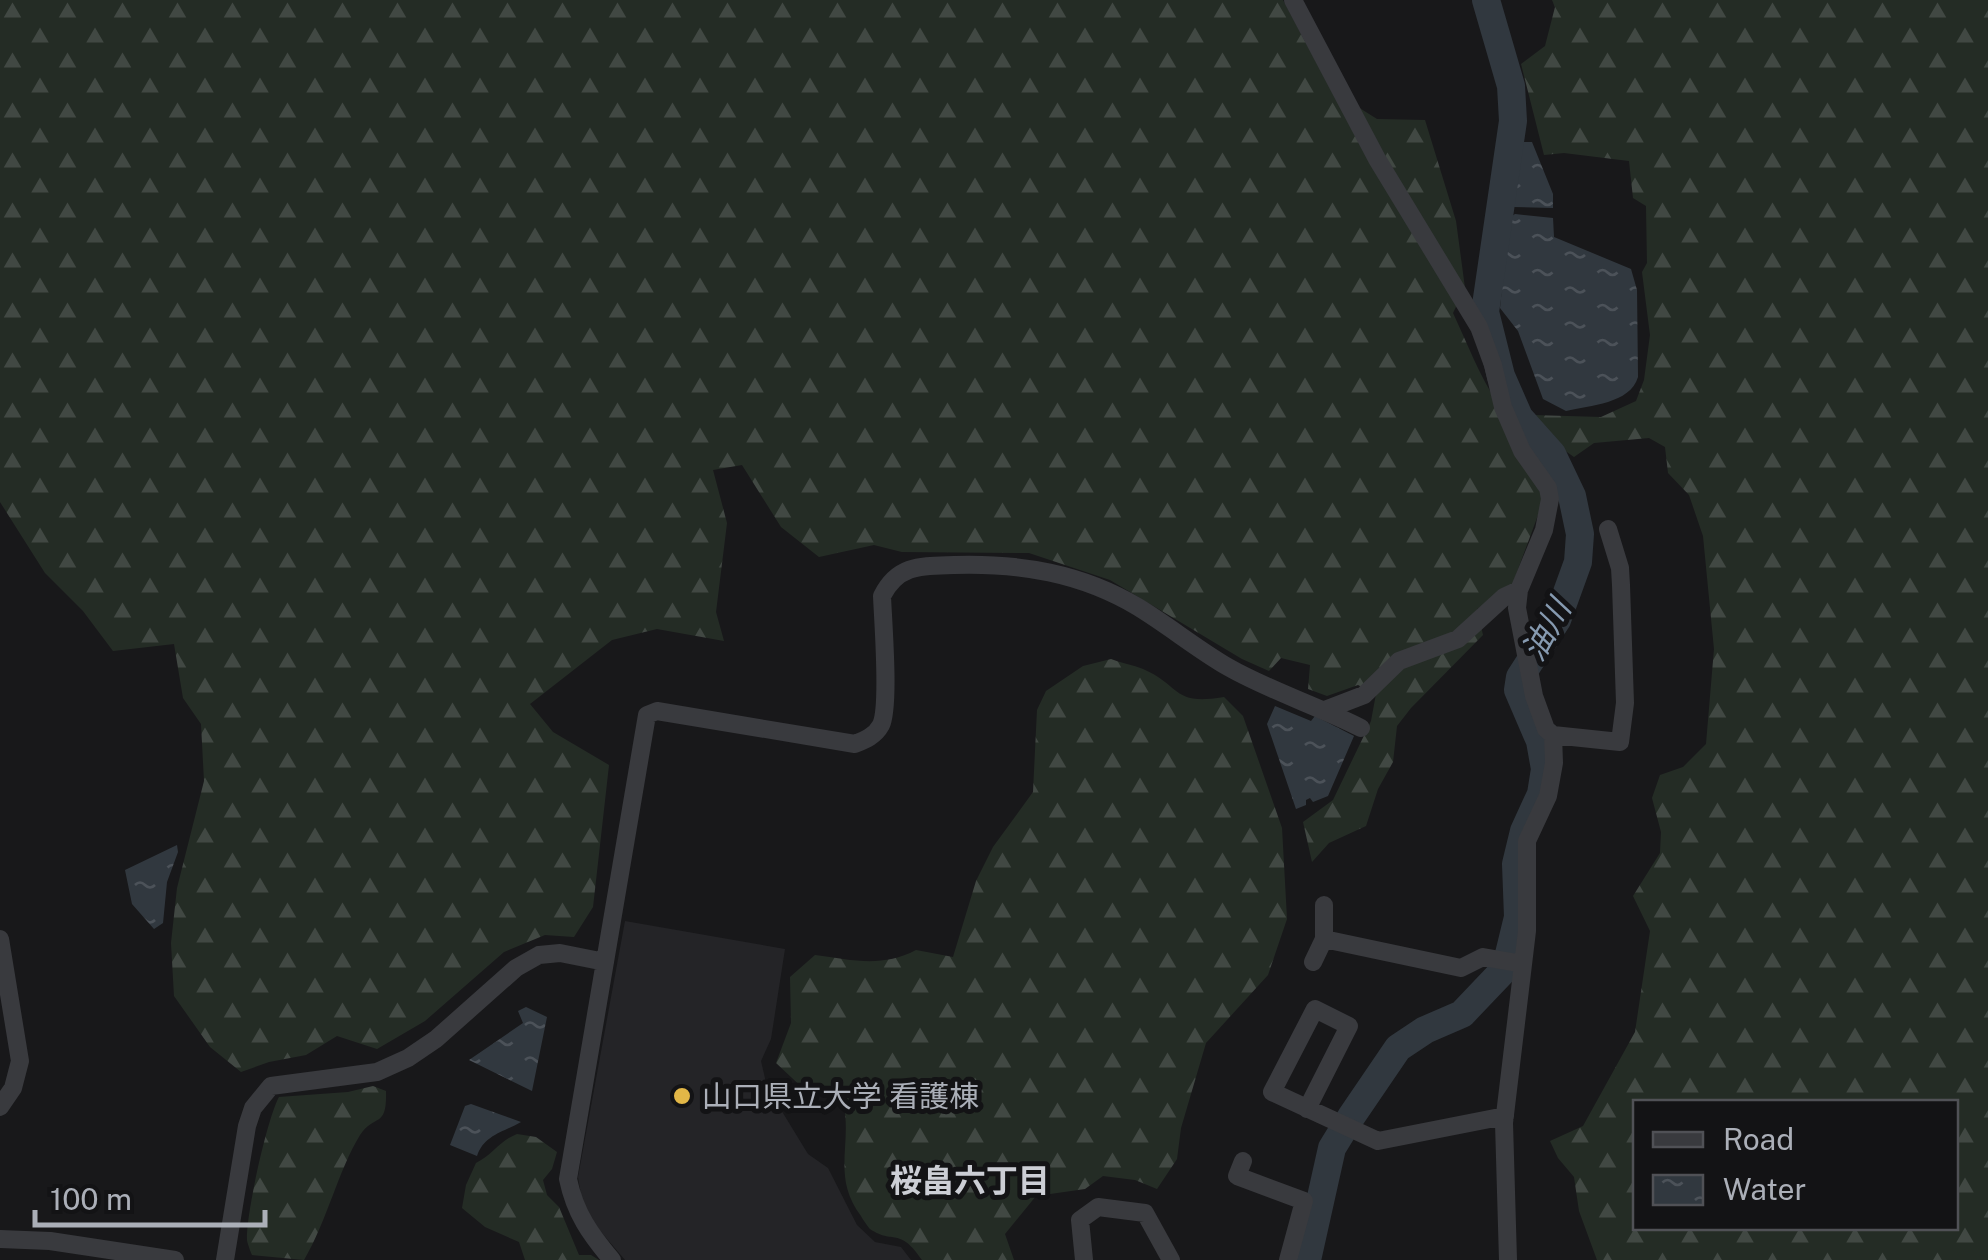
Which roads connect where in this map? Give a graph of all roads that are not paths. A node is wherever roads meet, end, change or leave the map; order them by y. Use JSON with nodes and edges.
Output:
{"nodes":[{"id":1,"x":1293,"y":0,"type":"edge"},
{"id":2,"x":1608,"y":529,"type":"dead end"},
{"id":3,"x":1520,"y":590,"type":"junction"},
{"id":4,"x":1324,"y":710,"type":"junction"},
{"id":5,"x":1361,"y":728,"type":"dead end"},
{"id":6,"x":1553,"y":735,"type":"junction"},
{"id":7,"x":1324,"y":905,"type":"dead end"},
{"id":8,"x":0,"y":939,"type":"edge"},
{"id":9,"x":1324,"y":939,"type":"junction"},
{"id":10,"x":605,"y":962,"type":"junction"},
{"id":11,"x":1313,"y":962,"type":"dead end"},
{"id":12,"x":1523,"y":964,"type":"junction"},
{"id":13,"x":0,"y":1107,"type":"edge"},
{"id":14,"x":1307,"y":1110,"type":"junction"},
{"id":15,"x":1505,"y":1116,"type":"junction"},
{"id":16,"x":1237,"y":1175,"type":"dead end"},
{"id":17,"x":0,"y":1239,"type":"edge"},
{"id":18,"x":49,"y":1251,"type":"edge"},
{"id":19,"x":135,"y":1257,"type":"edge"},
{"id":20,"x":175,"y":1260,"type":"edge"},
{"id":21,"x":225,"y":1260,"type":"edge"},
{"id":22,"x":612,"y":1260,"type":"edge"},
{"id":23,"x":1084,"y":1260,"type":"edge"},
{"id":24,"x":1172,"y":1260,"type":"edge"},
{"id":25,"x":1288,"y":1260,"type":"edge"},
{"id":26,"x":1508,"y":1260,"type":"edge"}],
"edges":[{"from":1,"to":3,"type":"street"},
{"from":2,"to":6,"type":"street"},
{"from":3,"to":4,"type":"street"},
{"from":3,"to":6,"type":"street"},
{"from":4,"to":5,"type":"street"},
{"from":4,"to":10,"type":"street"},
{"from":6,"to":12,"type":"street"},
{"from":7,"to":9,"type":"street"},
{"from":8,"to":13,"type":"street"},
{"from":9,"to":11,"type":"street"},
{"from":9,"to":12,"type":"street"},
{"from":10,"to":21,"type":"street"},
{"from":10,"to":22,"type":"street"},
{"from":12,"to":15,"type":"street"},
{"from":14,"to":14,"type":"street"},
{"from":14,"to":15,"type":"street"},
{"from":15,"to":26,"type":"street"},
{"from":16,"to":25,"type":"street"},
{"from":17,"to":18,"type":"street"},
{"from":18,"to":19,"type":"street"},
{"from":19,"to":20,"type":"street"},
{"from":23,"to":24,"type":"street"}]}
